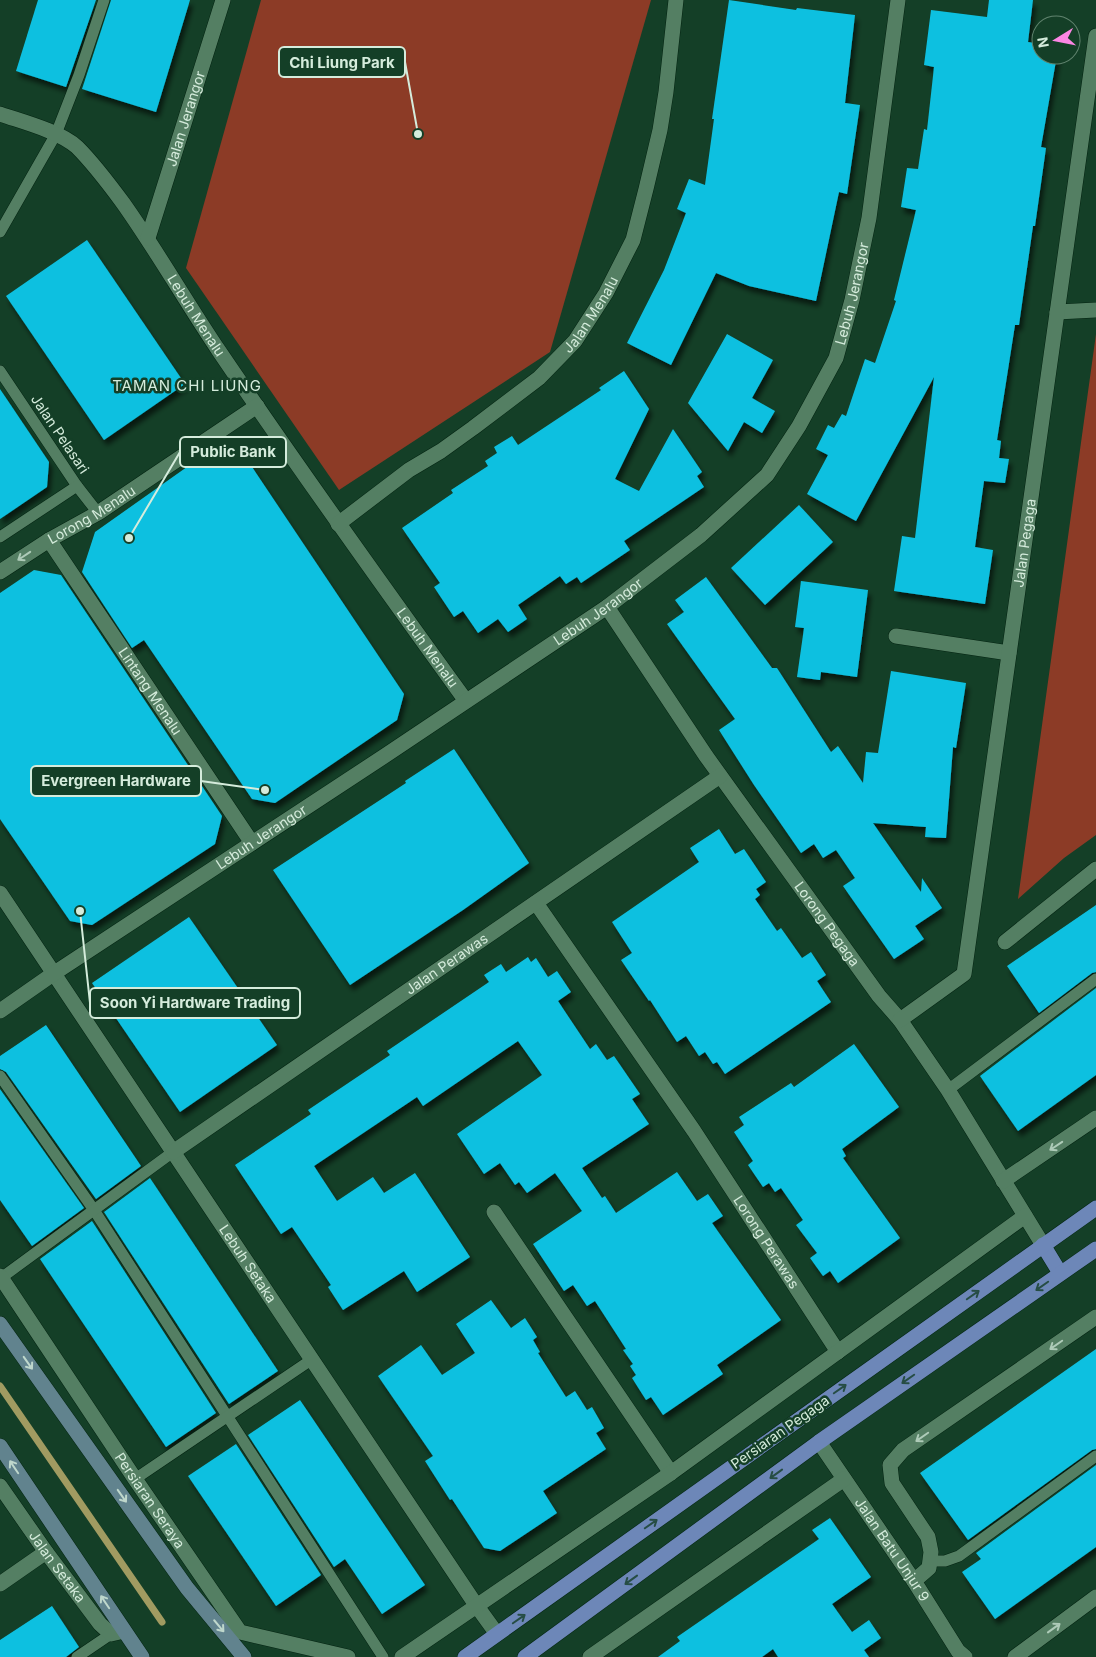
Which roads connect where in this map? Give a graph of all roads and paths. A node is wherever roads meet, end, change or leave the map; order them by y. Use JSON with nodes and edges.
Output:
{"nodes":[{"id":1,"x":104,"y":0,"type":"edge"},
{"id":2,"x":223,"y":0,"type":"edge"},
{"id":3,"x":676,"y":0,"type":"edge"},
{"id":4,"x":898,"y":0,"type":"edge"},
{"id":5,"x":1096,"y":36,"type":"edge"},
{"id":6,"x":0,"y":114,"type":"edge"},
{"id":7,"x":56,"y":134,"type":"junction"},
{"id":8,"x":0,"y":232,"type":"edge"},
{"id":9,"x":148,"y":238,"type":"junction"},
{"id":10,"x":1089,"y":310,"type":"edge"},
{"id":11,"x":1058,"y":312,"type":"junction"},
{"id":12,"x":0,"y":370,"type":"edge"},
{"id":13,"x":257,"y":406,"type":"junction"},
{"id":14,"x":77,"y":486,"type":"junction"},
{"id":15,"x":98,"y":513,"type":"junction"},
{"id":16,"x":338,"y":524,"type":"junction"},
{"id":17,"x":0,"y":537,"type":"edge"},
{"id":18,"x":49,"y":540,"type":"junction"},
{"id":19,"x":0,"y":572,"type":"edge"},
{"id":20,"x":607,"y":607,"type":"junction"},
{"id":21,"x":896,"y":636,"type":"dead end"},
{"id":22,"x":1009,"y":653,"type":"junction"},
{"id":23,"x":466,"y":701,"type":"junction"},
{"id":24,"x":720,"y":776,"type":"junction"},
{"id":25,"x":252,"y":843,"type":"junction"},
{"id":26,"x":1096,"y":869,"type":"edge"},
{"id":27,"x":0,"y":893,"type":"edge"},
{"id":28,"x":536,"y":903,"type":"junction"},
{"id":29,"x":1005,"y":942,"type":"dead end"},
{"id":30,"x":53,"y":974,"type":"junction"},
{"id":31,"x":1096,"y":979,"type":"edge"},
{"id":32,"x":0,"y":1010,"type":"edge"},
{"id":33,"x":900,"y":1020,"type":"junction"},
{"id":34,"x":0,"y":1076,"type":"edge"},
{"id":35,"x":948,"y":1090,"type":"junction"},
{"id":36,"x":1096,"y":1118,"type":"edge"},
{"id":37,"x":173,"y":1152,"type":"junction"},
{"id":38,"x":1004,"y":1181,"type":"junction"},
{"id":39,"x":1096,"y":1208,"type":"edge"},
{"id":40,"x":94,"y":1210,"type":"junction"},
{"id":41,"x":494,"y":1212,"type":"dead end"},
{"id":42,"x":1025,"y":1216,"type":"junction"},
{"id":43,"x":1043,"y":1245,"type":"junction"},
{"id":44,"x":1096,"y":1248,"type":"edge"},
{"id":45,"x":1060,"y":1274,"type":"junction"},
{"id":46,"x":1,"y":1277,"type":"edge"},
{"id":47,"x":1096,"y":1317,"type":"edge"},
{"id":48,"x":0,"y":1324,"type":"edge"},
{"id":49,"x":838,"y":1352,"type":"junction"},
{"id":50,"x":311,"y":1360,"type":"junction"},
{"id":51,"x":227,"y":1416,"type":"junction"},
{"id":52,"x":819,"y":1442,"type":"junction"},
{"id":53,"x":0,"y":1446,"type":"edge"},
{"id":54,"x":1096,"y":1456,"type":"edge"},
{"id":55,"x":671,"y":1473,"type":"junction"},
{"id":56,"x":135,"y":1479,"type":"junction"},
{"id":57,"x":844,"y":1479,"type":"junction"},
{"id":58,"x":0,"y":1486,"type":"edge"},
{"id":59,"x":46,"y":1552,"type":"junction"},
{"id":60,"x":930,"y":1561,"type":"junction"},
{"id":61,"x":914,"y":1581,"type":"junction"},
{"id":62,"x":0,"y":1584,"type":"edge"},
{"id":63,"x":1096,"y":1597,"type":"edge"},
{"id":64,"x":476,"y":1605,"type":"junction"},
{"id":65,"x":118,"y":1632,"type":"junction"},
{"id":66,"x":497,"y":1634,"type":"junction"},
{"id":67,"x":958,"y":1655,"type":"edge"},
{"id":68,"x":77,"y":1657,"type":"edge"},
{"id":69,"x":142,"y":1657,"type":"edge"},
{"id":70,"x":244,"y":1657,"type":"edge"},
{"id":71,"x":348,"y":1657,"type":"edge"},
{"id":72,"x":383,"y":1657,"type":"edge"},
{"id":73,"x":402,"y":1657,"type":"edge"},
{"id":74,"x":465,"y":1657,"type":"edge"},
{"id":75,"x":525,"y":1657,"type":"edge"},
{"id":76,"x":590,"y":1657,"type":"edge"},
{"id":77,"x":1015,"y":1657,"type":"edge"}],
"edges":[{"from":1,"to":7,"type":"lane"},
{"from":2,"to":9,"type":"street","name":"Jalan Jerangor"},
{"from":3,"to":16,"type":"street","name":"Jalan Menalu"},
{"from":4,"to":20,"type":"street","name":"Lebuh Jerangor"},
{"from":5,"to":11,"type":"street","name":"Jalan Pegaga"},
{"from":6,"to":7,"type":"street","name":"Lebuh Menalu"},
{"from":7,"to":8,"type":"lane"},
{"from":7,"to":9,"type":"street","name":"Lebuh Menalu"},
{"from":9,"to":13,"type":"street","name":"Lebuh Menalu"},
{"from":10,"to":11,"type":"street"},
{"from":11,"to":22,"type":"street","name":"Jalan Pegaga"},
{"from":12,"to":14,"type":"lane","name":"Jalan Pelasari"},
{"from":13,"to":15,"type":"street","name":"Lorong Menalu"},
{"from":13,"to":16,"type":"street","name":"Lebuh Menalu"},
{"from":14,"to":15,"type":"lane","name":"Jalan Pelasari"},
{"from":14,"to":17,"type":"lane","name":"Lorong Menalu"},
{"from":15,"to":18,"type":"street","name":"Lorong Menalu"},
{"from":16,"to":23,"type":"street","name":"Lebuh Menalu"},
{"from":18,"to":19,"type":"street","name":"Lorong Menalu","one_way":true},
{"from":18,"to":25,"type":"street","name":"Lintang Menalu"},
{"from":20,"to":23,"type":"street","name":"Lebuh Jerangor"},
{"from":20,"to":24,"type":"street","name":"Lorong Pegaga"},
{"from":21,"to":22,"type":"street"},
{"from":22,"to":33,"type":"street","name":"Jalan Pegaga"},
{"from":23,"to":25,"type":"street","name":"Lebuh Jerangor"},
{"from":24,"to":28,"type":"street","name":"Jalan Perawas"},
{"from":24,"to":33,"type":"street","name":"Lorong Pegaga"},
{"from":25,"to":30,"type":"street","name":"Lebuh Jerangor"},
{"from":26,"to":29,"type":"street"},
{"from":27,"to":30,"type":"street","name":"Lebuh Setaka"},
{"from":28,"to":37,"type":"street","name":"Jalan Perawas"},
{"from":28,"to":49,"type":"street","name":"Lorong Perawas"},
{"from":30,"to":32,"type":"street","name":"Lebuh Jerangor"},
{"from":30,"to":37,"type":"street","name":"Lebuh Setaka"},
{"from":31,"to":35,"type":"lane"},
{"from":33,"to":35,"type":"street","name":"Lorong Pegaga"},
{"from":34,"to":40,"type":"lane"},
{"from":35,"to":38,"type":"street","name":"Lorong Pegaga"},
{"from":36,"to":38,"type":"street","one_way":true},
{"from":37,"to":40,"type":"lane"},
{"from":37,"to":50,"type":"street","name":"Lebuh Setaka"},
{"from":38,"to":42,"type":"street","name":"Lorong Pegaga"},
{"from":39,"to":43,"type":"main road","name":"Persiaran Pegaga"},
{"from":40,"to":46,"type":"lane"},
{"from":40,"to":51,"type":"lane"},
{"from":41,"to":55,"type":"street"},
{"from":42,"to":43,"type":"street","name":"Lorong Pegaga"},
{"from":42,"to":49,"type":"street"},
{"from":43,"to":45,"type":"main road"},
{"from":66,"to":43,"type":"main road","name":"Persiaran Pegaga","one_way":true},
{"from":44,"to":45,"type":"main road"},
{"from":45,"to":52,"type":"main road","one_way":true},
{"from":46,"to":56,"type":"street","name":"Persiaran Seraya"},
{"from":47,"to":60,"type":"street","one_way":true},
{"from":48,"to":70,"type":"main road","name":"Persiaran Seraya","one_way":true},
{"from":49,"to":55,"type":"street"},
{"from":50,"to":51,"type":"lane"},
{"from":50,"to":64,"type":"street","name":"Lebuh Setaka"},
{"from":51,"to":56,"type":"lane"},
{"from":51,"to":72,"type":"lane"},
{"from":52,"to":57,"type":"street","name":"Jalan Batu Unjur 9"},
{"from":52,"to":75,"type":"main road","one_way":true},
{"from":65,"to":53,"type":"main road","one_way":true},
{"from":54,"to":60,"type":"lane"},
{"from":55,"to":64,"type":"street"},
{"from":56,"to":71,"type":"street","name":"Persiaran Seraya"},
{"from":57,"to":61,"type":"street","name":"Jalan Batu Unjur 9"},
{"from":57,"to":76,"type":"street"},
{"from":58,"to":59,"type":"street","name":"Jalan Setaka"},
{"from":59,"to":62,"type":"street"},
{"from":59,"to":65,"type":"street","name":"Jalan Setaka"},
{"from":60,"to":61,"type":"street"},
{"from":61,"to":67,"type":"street","name":"Jalan Batu Unjur 9"},
{"from":77,"to":63,"type":"street","one_way":true},
{"from":64,"to":66,"type":"street","name":"Lebuh Setaka"},
{"from":64,"to":73,"type":"street"},
{"from":65,"to":68,"type":"lane"},
{"from":65,"to":69,"type":"main road"},
{"from":66,"to":74,"type":"main road","name":"Persiaran Pegaga"}]}
